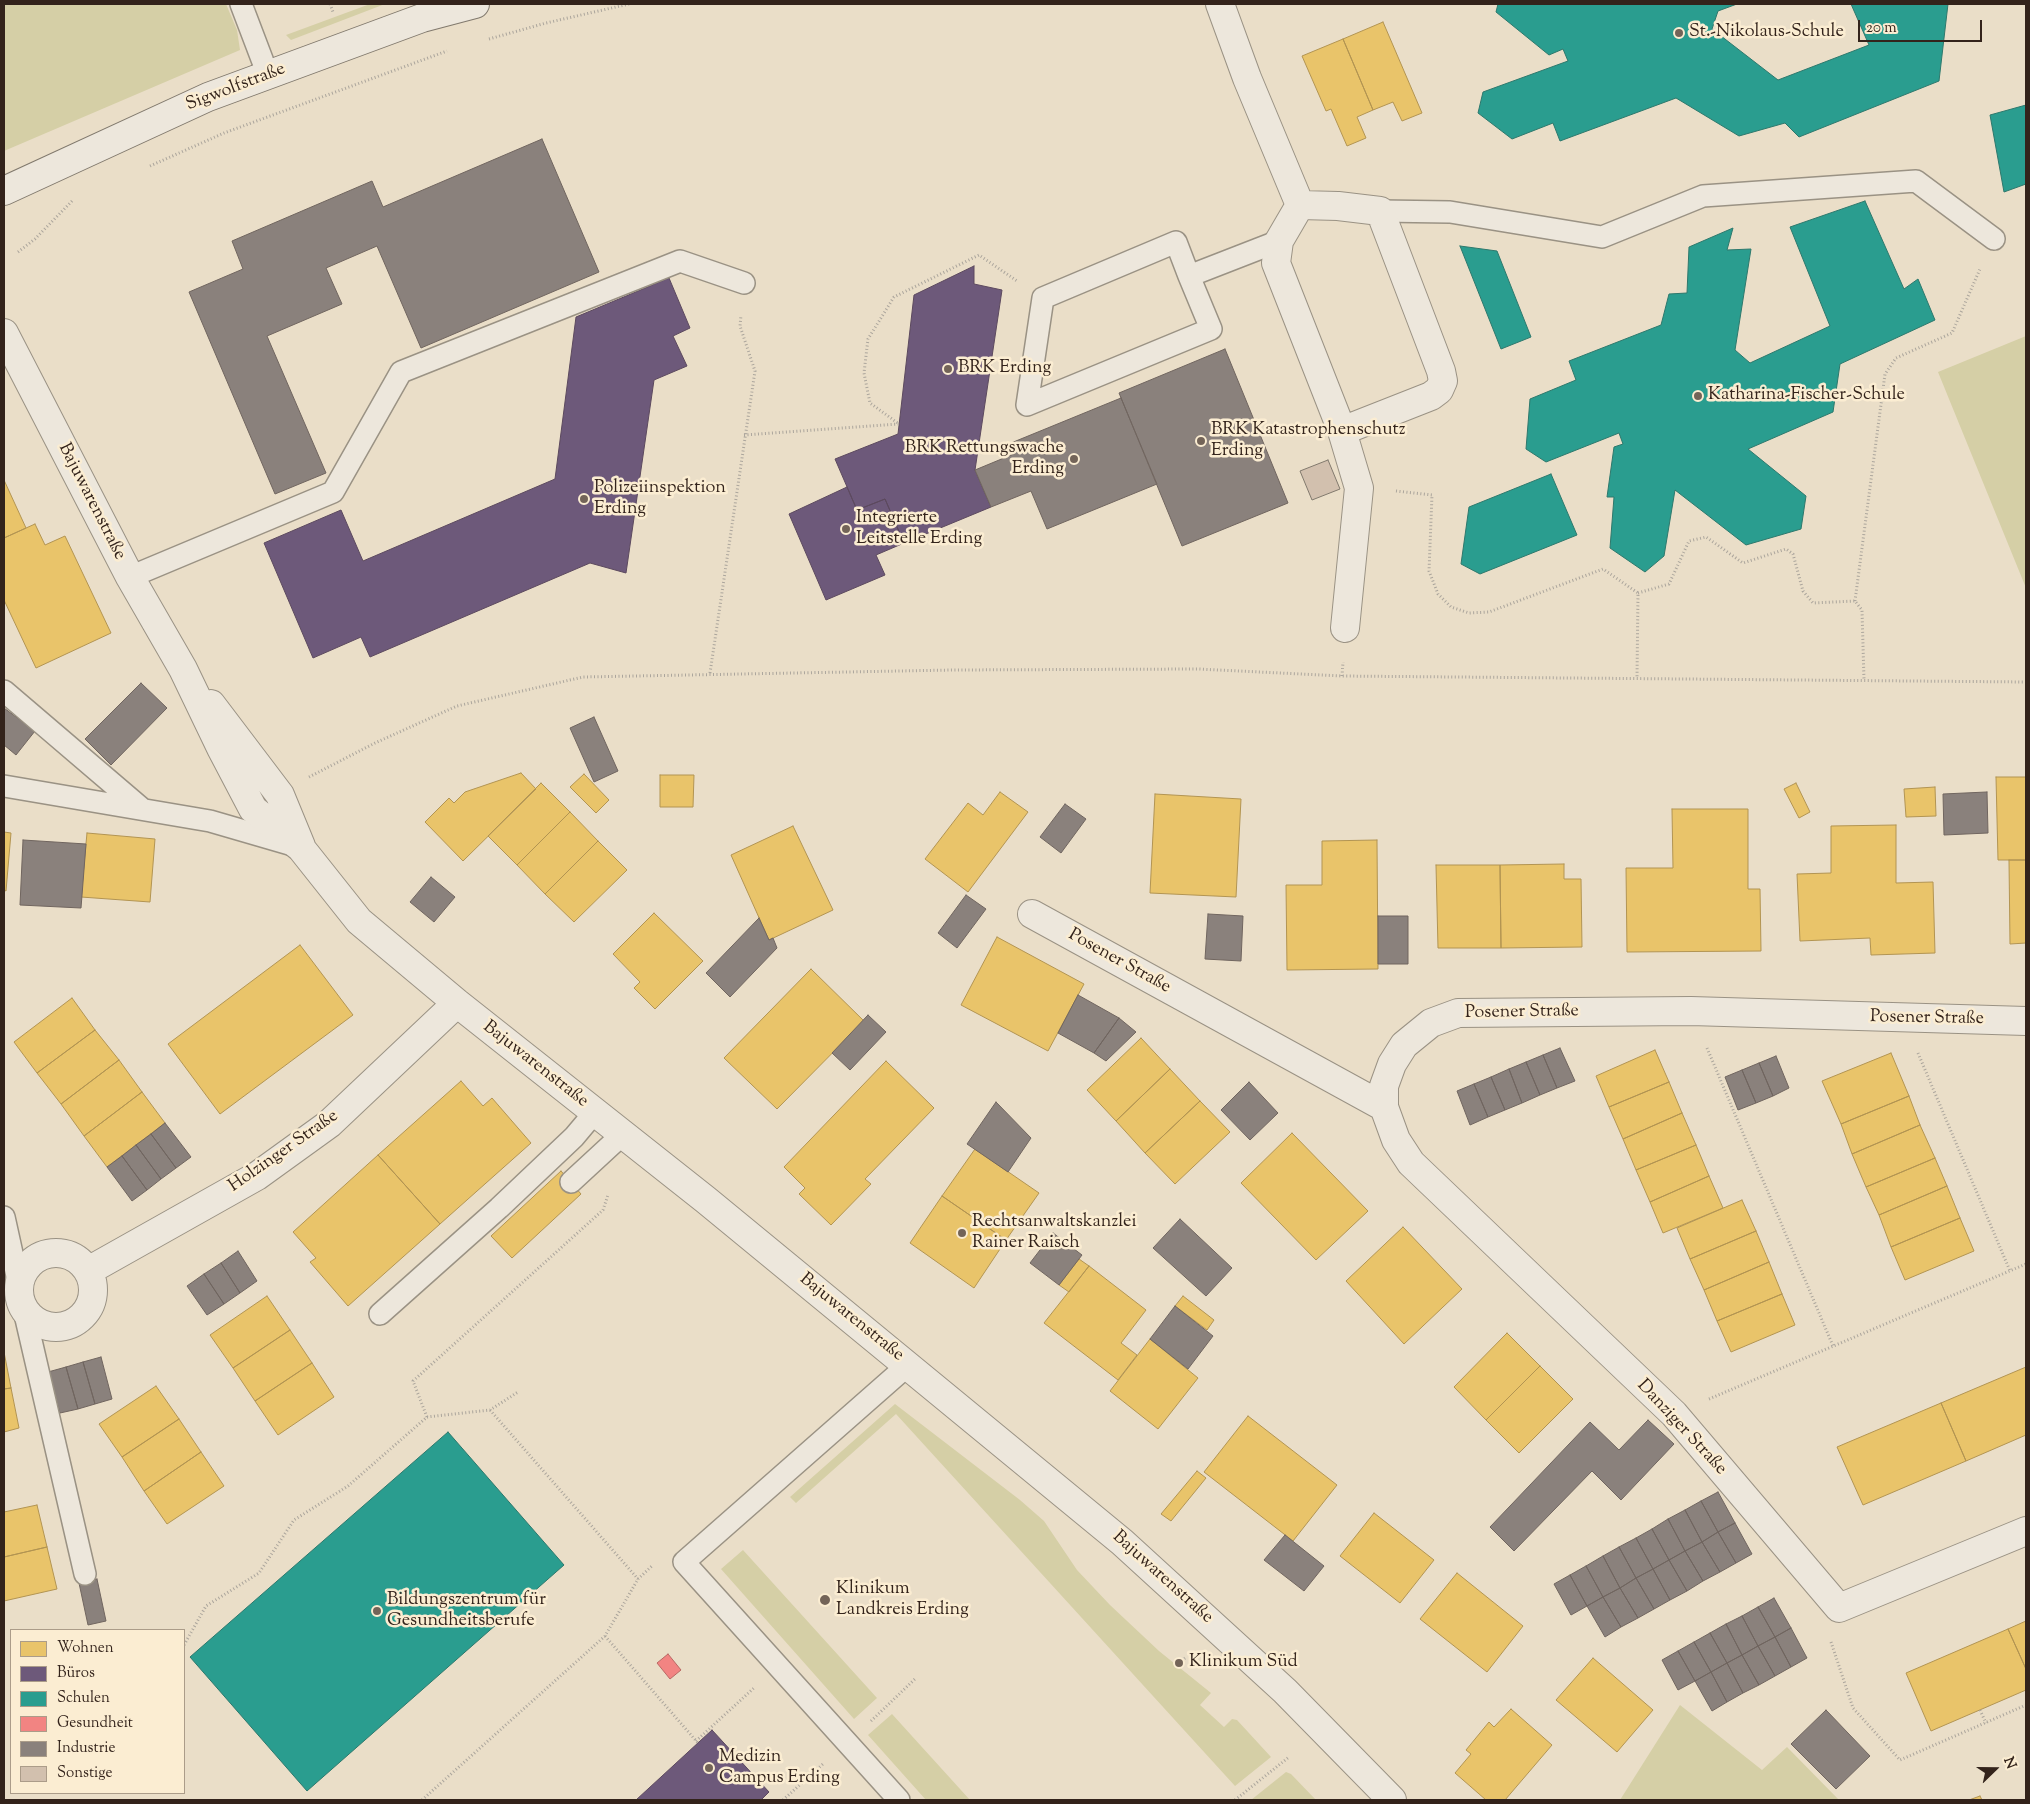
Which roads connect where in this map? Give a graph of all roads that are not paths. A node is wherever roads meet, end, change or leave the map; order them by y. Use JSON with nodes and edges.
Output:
{"nodes":[{"id":1,"x":241,"y":4,"type":"edge"},
{"id":2,"x":475,"y":4,"type":"edge"},
{"id":3,"x":1220,"y":4,"type":"edge"},
{"id":4,"x":268,"y":75,"type":"junction"},
{"id":5,"x":4,"y":191,"type":"edge"},
{"id":6,"x":1300,"y":205,"type":"junction"},
{"id":7,"x":1380,"y":211,"type":"junction"},
{"id":8,"x":1994,"y":239,"type":"road end"},
{"id":9,"x":1278,"y":241,"type":"junction"},
{"id":10,"x":1189,"y":276,"type":"junction"},
{"id":11,"x":744,"y":283,"type":"road end"},
{"id":12,"x":4,"y":333,"type":"edge"},
{"id":13,"x":1342,"y":431,"type":"junction"},
{"id":14,"x":130,"y":577,"type":"junction"},
{"id":15,"x":1345,"y":628,"type":"dead end"},
{"id":16,"x":4,"y":691,"type":"edge"},
{"id":17,"x":4,"y":786,"type":"edge"},
{"id":18,"x":141,"y":808,"type":"junction"},
{"id":19,"x":301,"y":848,"type":"junction"},
{"id":20,"x":1032,"y":914,"type":"dead end"},
{"id":21,"x":457,"y":1003,"type":"junction"},
{"id":22,"x":2026,"y":1021,"type":"edge"},
{"id":23,"x":1384,"y":1106,"type":"junction"},
{"id":24,"x":595,"y":1112,"type":"junction"},
{"id":25,"x":632,"y":1141,"type":"junction"},
{"id":26,"x":571,"y":1182,"type":"dead end"},
{"id":27,"x":4,"y":1217,"type":"edge"},
{"id":28,"x":88,"y":1271,"type":"junction"},
{"id":29,"x":22,"y":1298,"type":"junction"},
{"id":30,"x":380,"y":1314,"type":"dead end"},
{"id":31,"x":908,"y":1365,"type":"junction"},
{"id":32,"x":2026,"y":1531,"type":"edge"},
{"id":33,"x":85,"y":1574,"type":"dead end"},
{"id":34,"x":899,"y":1800,"type":"edge"},
{"id":35,"x":1392,"y":1800,"type":"edge"}],
"edges":[{"from":1,"to":4,"type":"lane"},
{"from":2,"to":4,"type":"street","name":"Sigwolfstraße"},
{"from":3,"to":6,"type":"street"},
{"from":4,"to":5,"type":"street","name":"Sigwolfstraße"},
{"from":6,"to":7,"type":"street"},
{"from":6,"to":9,"type":"street"},
{"from":7,"to":8,"type":"lane"},
{"from":7,"to":13,"type":"street"},
{"from":9,"to":10,"type":"lane"},
{"from":9,"to":13,"type":"street"},
{"from":10,"to":10,"type":"lane"},
{"from":11,"to":14,"type":"lane"},
{"from":12,"to":14,"type":"street","name":"Bajuwarenstraße"},
{"from":13,"to":15,"type":"street"},
{"from":14,"to":19,"type":"street","name":"Bajuwarenstraße"},
{"from":16,"to":18,"type":"lane"},
{"from":17,"to":18,"type":"lane"},
{"from":18,"to":19,"type":"lane"},
{"from":19,"to":21,"type":"street","name":"Bajuwarenstraße"},
{"from":20,"to":23,"type":"street","name":"Posener Straße"},
{"from":21,"to":24,"type":"street","name":"Bajuwarenstraße"},
{"from":21,"to":28,"type":"street","name":"Holzinger Straße"},
{"from":22,"to":23,"type":"street","name":"Posener Straße"},
{"from":23,"to":32,"type":"street","name":"Danziger Straße"},
{"from":24,"to":25,"type":"street","name":"Bajuwarenstraße"},
{"from":24,"to":30,"type":"lane"},
{"from":25,"to":26,"type":"lane"},
{"from":25,"to":31,"type":"street","name":"Bajuwarenstraße"},
{"from":27,"to":29,"type":"lane"},
{"from":28,"to":29,"type":"street"},
{"from":28,"to":29,"type":"street"},
{"from":29,"to":33,"type":"lane"},
{"from":31,"to":34,"type":"lane"},
{"from":31,"to":35,"type":"street","name":"Bajuwarenstraße"}]}
